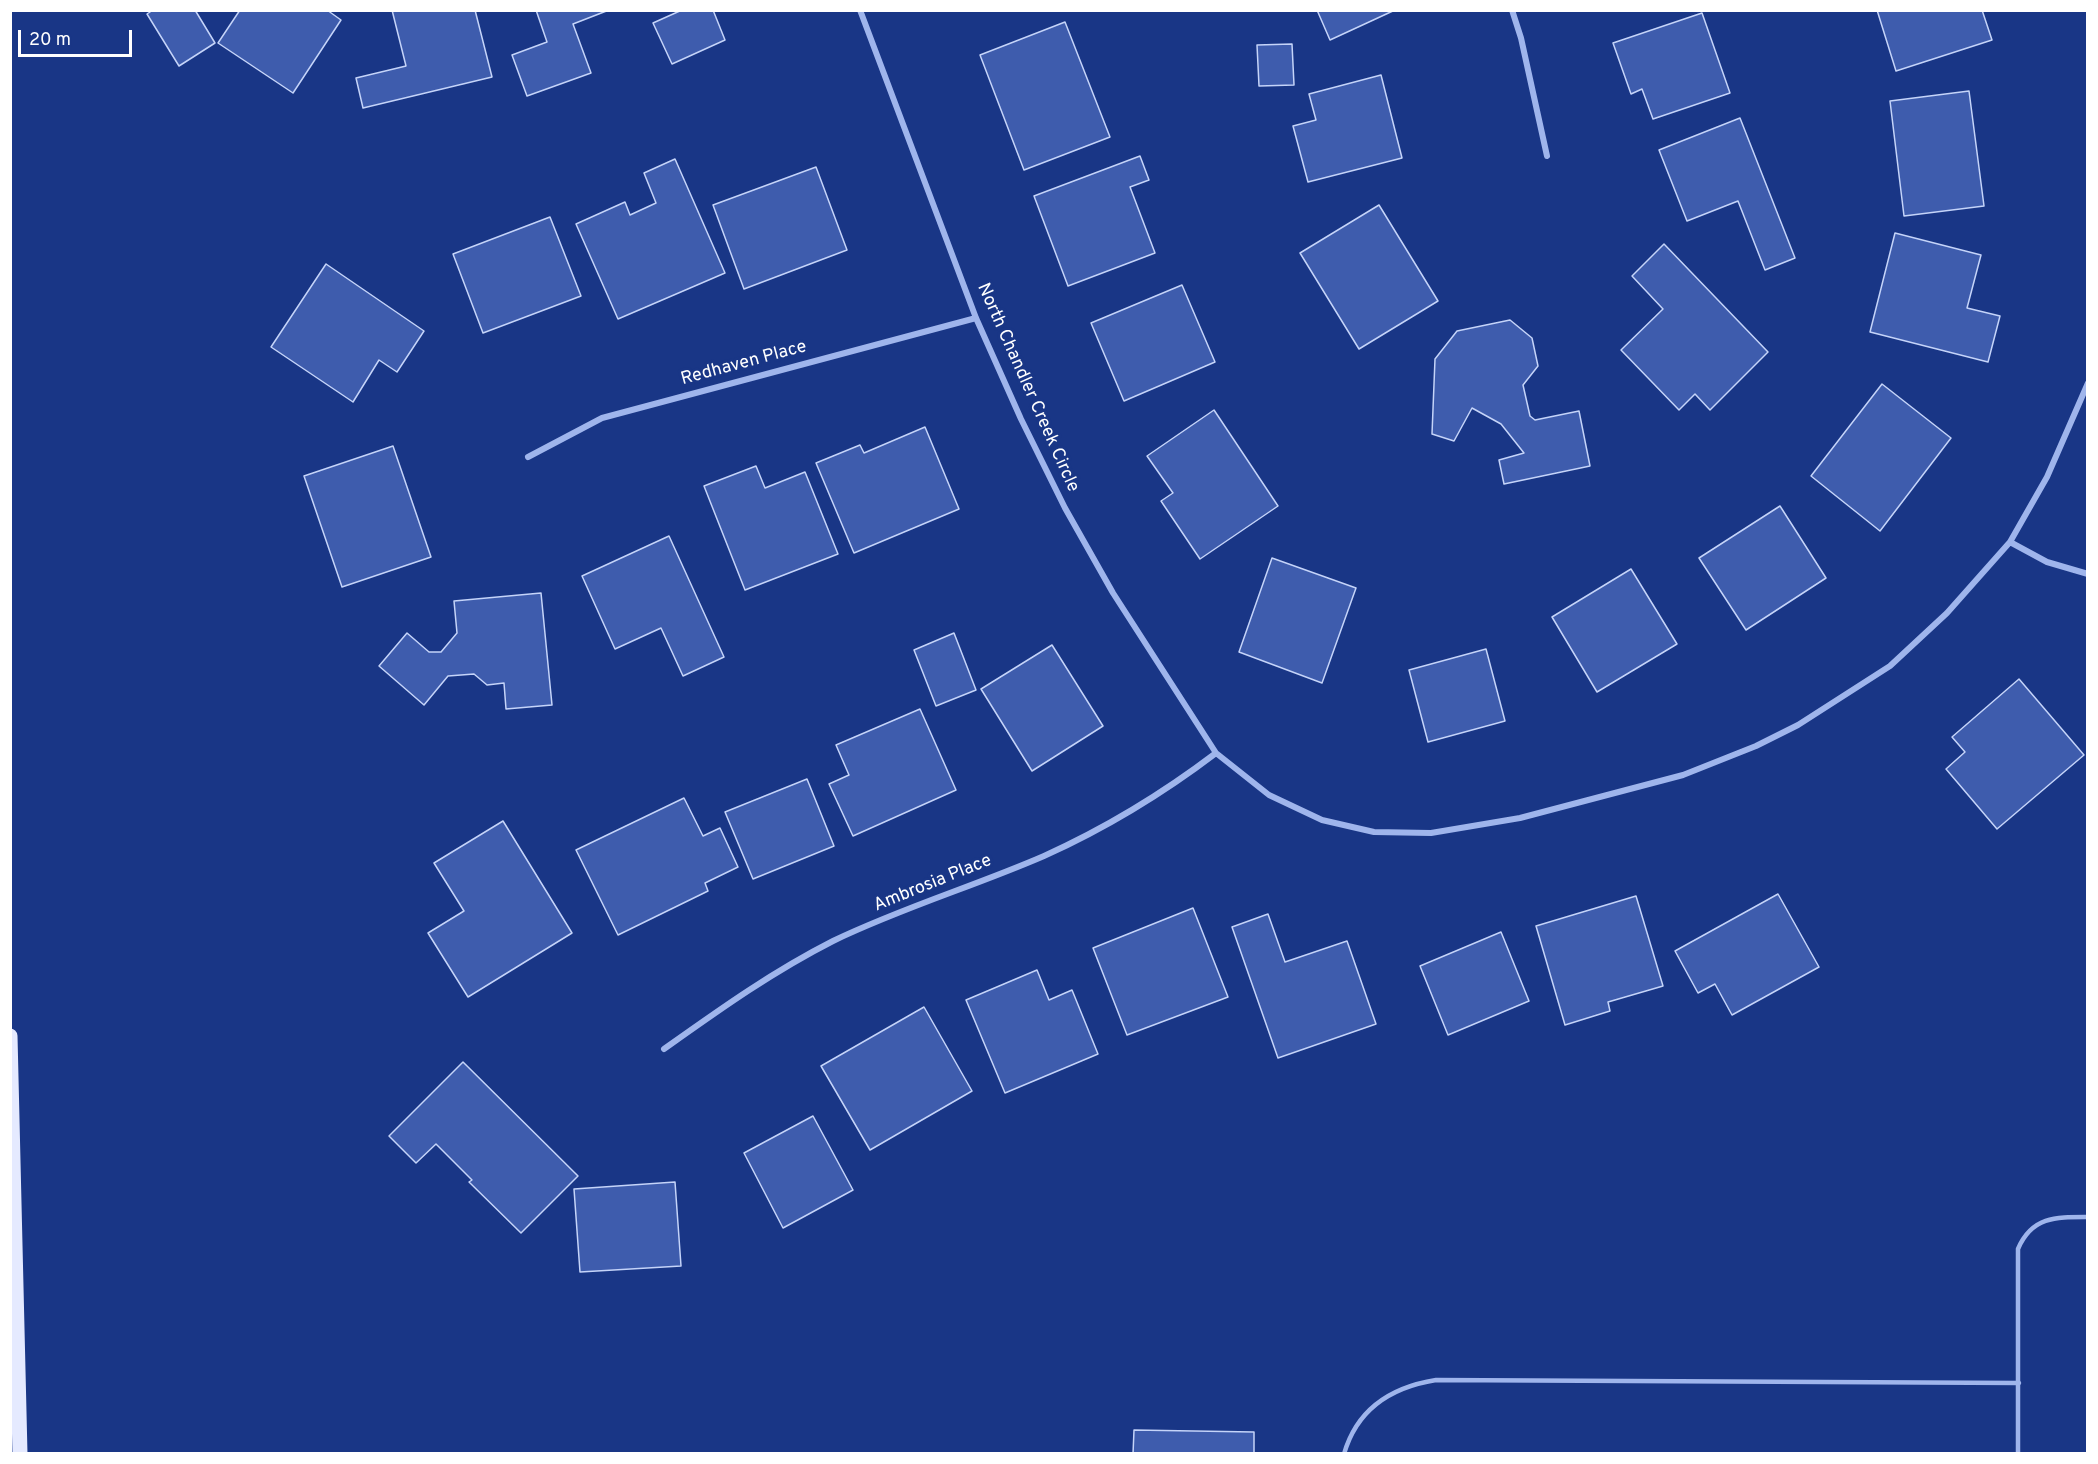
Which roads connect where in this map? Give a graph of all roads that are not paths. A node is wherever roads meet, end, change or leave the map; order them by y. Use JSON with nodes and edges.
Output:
{"nodes":[{"id":1,"x":860,"y":10,"type":"edge"},
{"id":2,"x":1512,"y":10,"type":"edge"},
{"id":3,"x":1547,"y":156,"type":"dead end"},
{"id":4,"x":976,"y":318,"type":"junction"},
{"id":5,"x":2088,"y":383,"type":"edge"},
{"id":6,"x":528,"y":457,"type":"dead end"},
{"id":7,"x":2010,"y":542,"type":"junction"},
{"id":8,"x":2088,"y":574,"type":"edge"},
{"id":9,"x":1216,"y":753,"type":"junction"},
{"id":10,"x":10,"y":1036,"type":"edge"},
{"id":11,"x":664,"y":1049,"type":"dead end"},
{"id":12,"x":2088,"y":1217,"type":"edge"},
{"id":13,"x":2019,"y":1383,"type":"junction"},
{"id":14,"x":20,"y":1454,"type":"edge"},
{"id":15,"x":1344,"y":1454,"type":"edge"},
{"id":16,"x":2018,"y":1454,"type":"edge"}],
"edges":[{"from":1,"to":4,"type":"street","name":"North Chandler Creek Circle"},
{"from":2,"to":3,"type":"street"},
{"from":4,"to":6,"type":"street","name":"Redhaven Place"},
{"from":4,"to":9,"type":"street","name":"North Chandler Creek Circle"},
{"from":5,"to":7,"type":"street","name":"North Chandler Creek Circle"},
{"from":7,"to":8,"type":"street"},
{"from":7,"to":9,"type":"street","name":"North Chandler Creek Circle"},
{"from":9,"to":11,"type":"street","name":"Ambrosia Place"},
{"from":10,"to":14,"type":"main road"},
{"from":12,"to":13,"type":"lane"},
{"from":13,"to":15,"type":"lane"},
{"from":13,"to":16,"type":"lane"}]}
